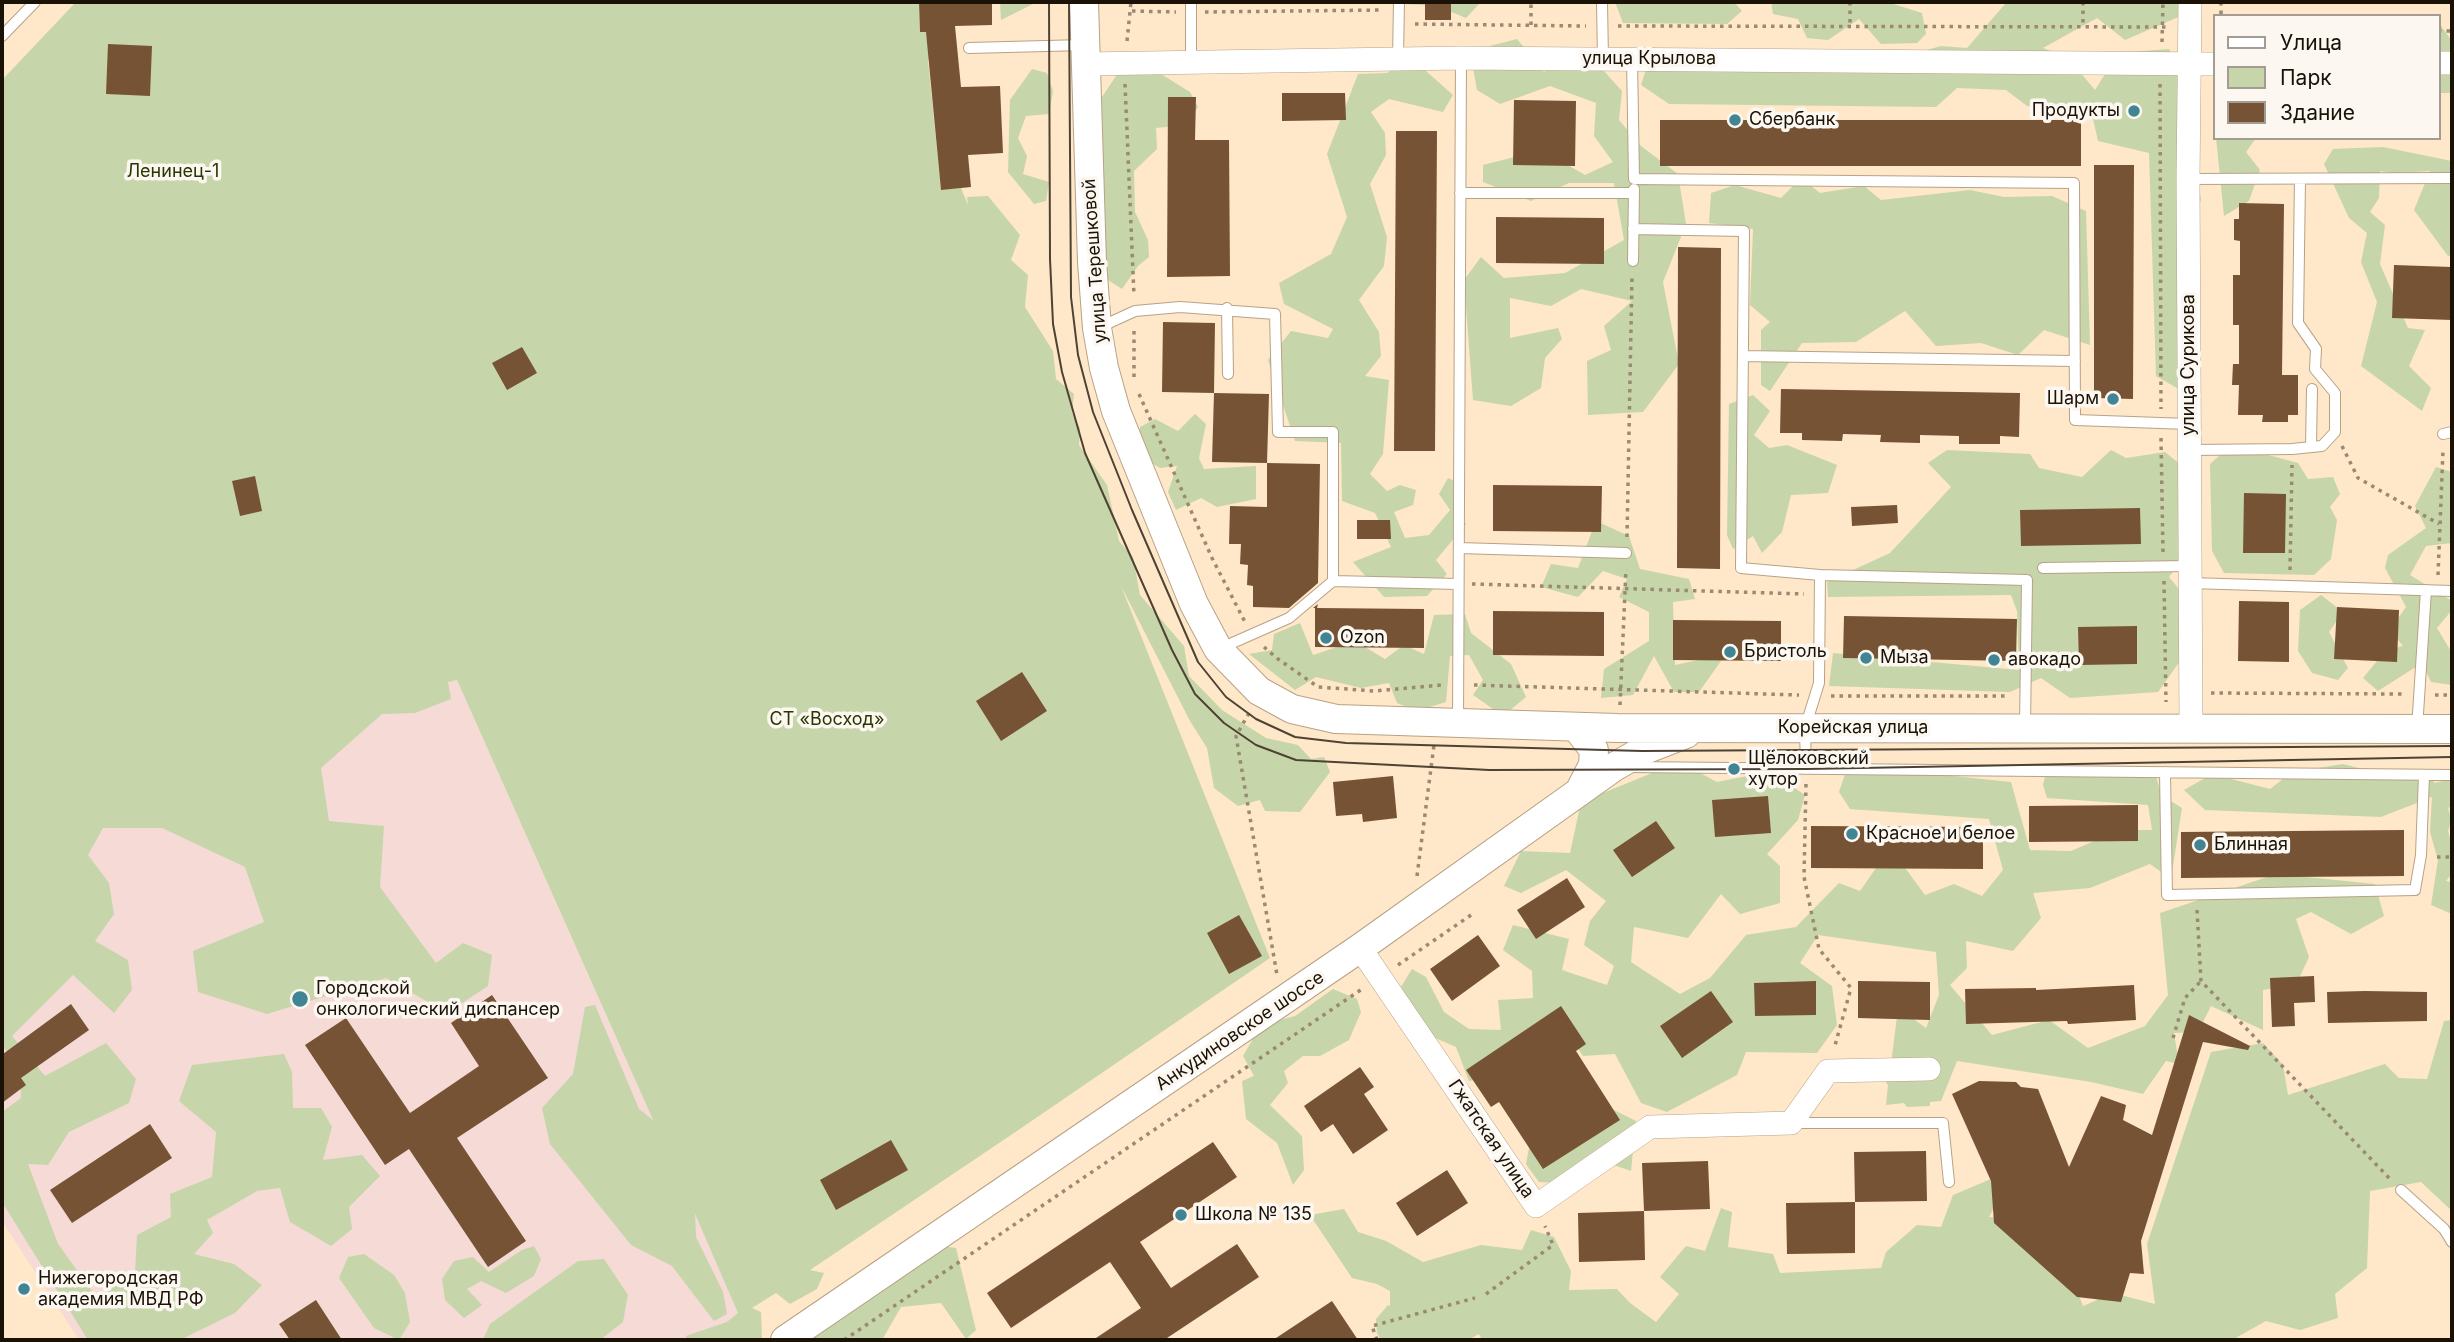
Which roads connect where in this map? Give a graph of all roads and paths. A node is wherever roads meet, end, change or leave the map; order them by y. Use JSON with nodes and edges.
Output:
{"nodes":[{"id":1,"x":35,"y":2,"type":"edge"},
{"id":2,"x":1084,"y":2,"type":"edge"},
{"id":3,"x":1131,"y":2,"type":"edge"},
{"id":4,"x":1330,"y":2,"type":"edge"},
{"id":5,"x":1531,"y":2,"type":"edge"},
{"id":6,"x":1602,"y":2,"type":"edge"},
{"id":7,"x":1850,"y":2,"type":"edge"},
{"id":8,"x":2083,"y":2,"type":"edge"},
{"id":9,"x":2163,"y":2,"type":"edge"},
{"id":10,"x":2190,"y":2,"type":"edge"},
{"id":11,"x":1399,"y":6,"type":"edge"},
{"id":12,"x":1190,"y":7,"type":"edge"},
{"id":13,"x":1131,"y":11,"type":"junction"},
{"id":14,"x":1330,"y":11,"type":"junction"},
{"id":15,"x":1399,"y":24,"type":"junction"},
{"id":16,"x":1531,"y":25,"type":"junction"},
{"id":17,"x":1602,"y":26,"type":"junction"},
{"id":18,"x":1850,"y":26,"type":"junction"},
{"id":19,"x":2083,"y":27,"type":"junction"},
{"id":20,"x":2163,"y":27,"type":"junction"},
{"id":21,"x":2191,"y":27,"type":"junction"},
{"id":22,"x":2,"y":36,"type":"edge"},
{"id":23,"x":969,"y":48,"type":"dead end"},
{"id":24,"x":1084,"y":54,"type":"junction"},
{"id":25,"x":1461,"y":58,"type":"junction"},
{"id":26,"x":1632,"y":58,"type":"junction"},
{"id":27,"x":1398,"y":59,"type":"junction"},
{"id":28,"x":1603,"y":59,"type":"junction"},
{"id":29,"x":1124,"y":61,"type":"junction"},
{"id":30,"x":1191,"y":61,"type":"junction"},
{"id":31,"x":2160,"y":64,"type":"junction"},
{"id":32,"x":2189,"y":64,"type":"junction"},
{"id":33,"x":2212,"y":64,"type":"edge"},
{"id":34,"x":2452,"y":178,"type":"edge"},
{"id":35,"x":1634,"y":179,"type":"junction"},
{"id":36,"x":2188,"y":179,"type":"junction"},
{"id":37,"x":2300,"y":179,"type":"junction"},
{"id":38,"x":1461,"y":193,"type":"junction"},
{"id":39,"x":1634,"y":193,"type":"junction"},
{"id":40,"x":1633,"y":229,"type":"junction"},
{"id":41,"x":1633,"y":261,"type":"joint"},
{"id":42,"x":1227,"y":309,"type":"junction"},
{"id":43,"x":1135,"y":312,"type":"junction"},
{"id":44,"x":1097,"y":328,"type":"junction"},
{"id":45,"x":1743,"y":356,"type":"junction"},
{"id":46,"x":2074,"y":361,"type":"junction"},
{"id":47,"x":1228,"y":374,"type":"dead end"},
{"id":48,"x":2312,"y":389,"type":"dead end"},
{"id":49,"x":2161,"y":423,"type":"junction"},
{"id":50,"x":2189,"y":424,"type":"junction"},
{"id":51,"x":2335,"y":432,"type":"junction"},
{"id":52,"x":2448,"y":433,"type":"edge"},
{"id":53,"x":2311,"y":447,"type":"junction"},
{"id":54,"x":2292,"y":449,"type":"junction"},
{"id":55,"x":2189,"y":450,"type":"junction"},
{"id":56,"x":2440,"y":524,"type":"junction"},
{"id":57,"x":1459,"y":548,"type":"junction"},
{"id":58,"x":1626,"y":553,"type":"junction"},
{"id":59,"x":2164,"y":567,"type":"junction"},
{"id":60,"x":2043,"y":568,"type":"dead end"},
{"id":61,"x":1820,"y":575,"type":"junction"},
{"id":62,"x":2190,"y":575,"type":"junction"},
{"id":63,"x":1333,"y":581,"type":"junction"},
{"id":64,"x":1458,"y":583,"type":"junction"},
{"id":65,"x":2290,"y":586,"type":"junction"},
{"id":66,"x":1625,"y":589,"type":"junction"},
{"id":67,"x":2432,"y":591,"type":"junction"},
{"id":68,"x":2452,"y":591,"type":"edge"},
{"id":69,"x":1820,"y":595,"type":"junction"},
{"id":70,"x":1252,"y":635,"type":"junction"},
{"id":71,"x":1218,"y":649,"type":"junction"},
{"id":72,"x":1458,"y":684,"type":"junction"},
{"id":73,"x":1622,"y":690,"type":"junction"},
{"id":74,"x":1259,"y":691,"type":"junction"},
{"id":75,"x":1815,"y":695,"type":"junction"},
{"id":76,"x":2419,"y":695,"type":"junction"},
{"id":77,"x":2452,"y":695,"type":"edge"},
{"id":78,"x":2026,"y":696,"type":"junction"},
{"id":79,"x":2191,"y":698,"type":"junction"},
{"id":80,"x":1448,"y":723,"type":"junction"},
{"id":81,"x":1576,"y":727,"type":"junction"},
{"id":82,"x":1617,"y":728,"type":"junction"},
{"id":83,"x":1805,"y":728,"type":"junction"},
{"id":84,"x":1698,"y":729,"type":"junction"},
{"id":85,"x":2025,"y":729,"type":"junction"},
{"id":86,"x":2191,"y":729,"type":"junction"},
{"id":87,"x":2417,"y":729,"type":"junction"},
{"id":88,"x":2452,"y":729,"type":"edge"},
{"id":89,"x":1614,"y":767,"type":"junction"},
{"id":90,"x":1806,"y":769,"type":"junction"},
{"id":91,"x":2165,"y":772,"type":"junction"},
{"id":92,"x":2424,"y":775,"type":"junction"},
{"id":93,"x":2452,"y":775,"type":"edge"},
{"id":94,"x":1579,"y":792,"type":"junction"},
{"id":95,"x":1417,"y":877,"type":"dead end"},
{"id":96,"x":2196,"y":894,"type":"junction"},
{"id":97,"x":1474,"y":913,"type":"dead end"},
{"id":98,"x":1360,"y":948,"type":"junction"},
{"id":99,"x":1380,"y":977,"type":"junction"},
{"id":100,"x":2201,"y":981,"type":"junction"},
{"id":101,"x":1278,"y":984,"type":"dead end"},
{"id":102,"x":2173,"y":1038,"type":"dead end"},
{"id":103,"x":1929,"y":1069,"type":"dead end"},
{"id":104,"x":1828,"y":1071,"type":"junction"},
{"id":105,"x":1791,"y":1123,"type":"junction"},
{"id":106,"x":1949,"y":1182,"type":"dead end"},
{"id":107,"x":2401,"y":1190,"type":"joint"},
{"id":108,"x":1536,"y":1206,"type":"junction"},
{"id":109,"x":2452,"y":1242,"type":"edge"},
{"id":110,"x":1486,"y":1293,"type":"dead end"},
{"id":111,"x":1475,"y":1298,"type":"dead end"},
{"id":112,"x":785,"y":1340,"type":"edge"},
{"id":113,"x":844,"y":1340,"type":"edge"},
{"id":114,"x":1377,"y":1340,"type":"edge"}],
"edges":[{"from":1,"to":22,"type":"lane"},
{"from":2,"to":24,"type":"street","name":"улица Терешковой"},
{"from":3,"to":13,"type":"path"},
{"from":4,"to":14,"type":"path"},
{"from":5,"to":16,"type":"path"},
{"from":6,"to":17,"type":"lane"},
{"from":7,"to":18,"type":"path"},
{"from":8,"to":19,"type":"path"},
{"from":9,"to":20,"type":"path"},
{"from":10,"to":21,"type":"street","name":"улица Сурикова"},
{"from":11,"to":14,"type":"path"},
{"from":11,"to":15,"type":"lane"},
{"from":12,"to":13,"type":"path"},
{"from":12,"to":14,"type":"path"},
{"from":12,"to":30,"type":"lane"},
{"from":13,"to":29,"type":"path"},
{"from":15,"to":16,"type":"path"},
{"from":15,"to":27,"type":"lane"},
{"from":16,"to":17,"type":"path"},
{"from":17,"to":18,"type":"path"},
{"from":17,"to":28,"type":"lane"},
{"from":18,"to":19,"type":"path"},
{"from":19,"to":20,"type":"path"},
{"from":20,"to":21,"type":"path"},
{"from":20,"to":31,"type":"path"},
{"from":21,"to":32,"type":"street","name":"улица Сурикова"},
{"from":23,"to":24,"type":"lane"},
{"from":24,"to":29,"type":"street","name":"улица Крылова"},
{"from":24,"to":44,"type":"street","name":"улица Терешковой"},
{"from":25,"to":27,"type":"street","name":"улица Крылова"},
{"from":25,"to":28,"type":"street","name":"улица Крылова"},
{"from":25,"to":38,"type":"lane"},
{"from":26,"to":28,"type":"street","name":"улица Крылова"},
{"from":26,"to":31,"type":"street","name":"улица Крылова"},
{"from":26,"to":35,"type":"lane"},
{"from":27,"to":30,"type":"street","name":"улица Крылова"},
{"from":29,"to":30,"type":"street","name":"улица Крылова"},
{"from":29,"to":43,"type":"path"},
{"from":31,"to":32,"type":"street","name":"улица Крылова"},
{"from":31,"to":49,"type":"path"},
{"from":32,"to":33,"type":"street","name":"улица Крылова"},
{"from":32,"to":36,"type":"street","name":"улица Сурикова"},
{"from":34,"to":37,"type":"lane"},
{"from":35,"to":39,"type":"lane"},
{"from":35,"to":46,"type":"lane"},
{"from":36,"to":37,"type":"lane"},
{"from":36,"to":50,"type":"street","name":"улица Сурикова"},
{"from":37,"to":51,"type":"lane"},
{"from":38,"to":39,"type":"lane"},
{"from":38,"to":57,"type":"lane"},
{"from":39,"to":40,"type":"lane"},
{"from":40,"to":41,"type":"lane"},
{"from":40,"to":45,"type":"lane"},
{"from":41,"to":58,"type":"path"},
{"from":42,"to":43,"type":"lane"},
{"from":42,"to":47,"type":"lane"},
{"from":42,"to":63,"type":"lane"},
{"from":43,"to":44,"type":"lane"},
{"from":43,"to":70,"type":"path"},
{"from":44,"to":71,"type":"street","name":"улица Терешковой"},
{"from":45,"to":46,"type":"lane"},
{"from":45,"to":61,"type":"lane"},
{"from":46,"to":49,"type":"lane"},
{"from":48,"to":53,"type":"lane"},
{"from":49,"to":50,"type":"lane"},
{"from":49,"to":59,"type":"path"},
{"from":50,"to":55,"type":"street","name":"улица Сурикова"},
{"from":51,"to":53,"type":"lane"},
{"from":51,"to":56,"type":"path"},
{"from":52,"to":56,"type":"path"},
{"from":53,"to":54,"type":"lane"},
{"from":54,"to":55,"type":"lane"},
{"from":54,"to":65,"type":"path"},
{"from":55,"to":62,"type":"street","name":"улица Сурикова"},
{"from":56,"to":67,"type":"path"},
{"from":57,"to":58,"type":"lane"},
{"from":57,"to":64,"type":"lane"},
{"from":58,"to":66,"type":"path"},
{"from":59,"to":60,"type":"lane"},
{"from":59,"to":62,"type":"lane"},
{"from":59,"to":79,"type":"path"},
{"from":61,"to":69,"type":"lane"},
{"from":61,"to":78,"type":"lane"},
{"from":62,"to":65,"type":"lane"},
{"from":62,"to":79,"type":"street","name":"улица Сурикова"},
{"from":63,"to":64,"type":"lane"},
{"from":63,"to":70,"type":"lane"},
{"from":64,"to":66,"type":"path"},
{"from":64,"to":72,"type":"lane"},
{"from":65,"to":67,"type":"lane"},
{"from":66,"to":69,"type":"path"},
{"from":66,"to":73,"type":"path"},
{"from":67,"to":68,"type":"lane"},
{"from":67,"to":76,"type":"lane"},
{"from":69,"to":75,"type":"lane"},
{"from":70,"to":71,"type":"lane"},
{"from":70,"to":72,"type":"path"},
{"from":71,"to":74,"type":"street","name":"улица Терешковой"},
{"from":72,"to":73,"type":"path"},
{"from":72,"to":80,"type":"lane"},
{"from":73,"to":75,"type":"path"},
{"from":73,"to":82,"type":"path"},
{"from":74,"to":80,"type":"street","name":"Корейская улица"},
{"from":74,"to":101,"type":"path"},
{"from":75,"to":78,"type":"path"},
{"from":75,"to":83,"type":"lane"},
{"from":76,"to":77,"type":"path"},
{"from":76,"to":79,"type":"path"},
{"from":76,"to":87,"type":"lane"},
{"from":78,"to":85,"type":"lane"},
{"from":79,"to":86,"type":"street","name":"улица Сурикова"},
{"from":80,"to":81,"type":"street","name":"Корейская улица"},
{"from":80,"to":95,"type":"path"},
{"from":81,"to":82,"type":"street","name":"Корейская улица"},
{"from":81,"to":94,"type":"street"},
{"from":82,"to":84,"type":"street","name":"Корейская улица"},
{"from":83,"to":84,"type":"street","name":"Корейская улица"},
{"from":83,"to":85,"type":"street","name":"Корейская улица"},
{"from":83,"to":90,"type":"lane"},
{"from":84,"to":89,"type":"street","name":"Анкудиновское шоссе"},
{"from":85,"to":86,"type":"street","name":"Корейская улица"},
{"from":86,"to":87,"type":"street","name":"Корейская улица"},
{"from":87,"to":88,"type":"street","name":"Корейская улица"},
{"from":89,"to":90,"type":"lane"},
{"from":89,"to":94,"type":"street","name":"Анкудиновское шоссе"},
{"from":90,"to":91,"type":"lane"},
{"from":90,"to":104,"type":"path"},
{"from":91,"to":92,"type":"lane"},
{"from":91,"to":96,"type":"lane"},
{"from":92,"to":93,"type":"lane"},
{"from":92,"to":96,"type":"lane"},
{"from":94,"to":98,"type":"street","name":"Анкудиновское шоссе"},
{"from":96,"to":100,"type":"path"},
{"from":97,"to":99,"type":"path"},
{"from":98,"to":99,"type":"street","name":"Гжатская улица"},
{"from":98,"to":112,"type":"street","name":"Анкудиновское шоссе"},
{"from":99,"to":108,"type":"street","name":"Гжатская улица"},
{"from":99,"to":113,"type":"path"},
{"from":100,"to":102,"type":"path"},
{"from":100,"to":107,"type":"path"},
{"from":103,"to":104,"type":"street"},
{"from":104,"to":105,"type":"street"},
{"from":105,"to":106,"type":"lane"},
{"from":105,"to":108,"type":"street","name":"Гжатская улица"},
{"from":107,"to":109,"type":"lane"},
{"from":108,"to":110,"type":"path"},
{"from":111,"to":114,"type":"path"}]}
